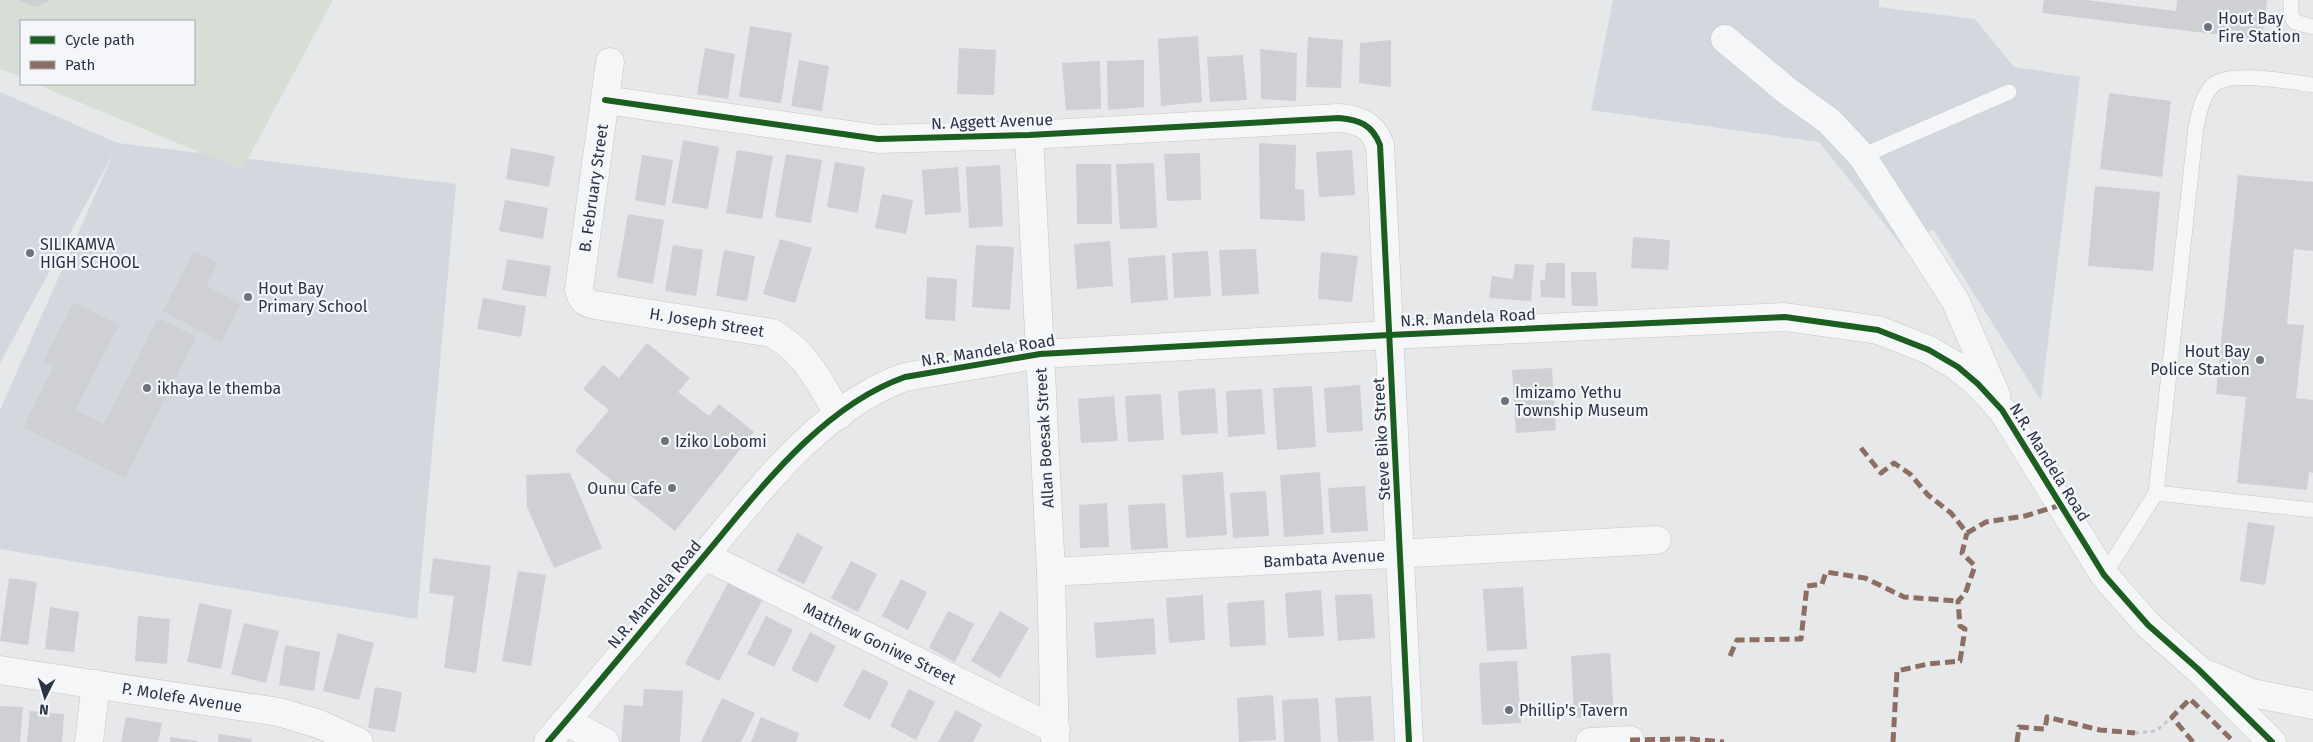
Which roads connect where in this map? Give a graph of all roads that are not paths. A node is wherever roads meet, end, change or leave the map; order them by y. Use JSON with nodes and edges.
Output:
{"nodes":[{"id":1,"x":2291,"y":0,"type":"edge"},
{"id":2,"x":2313,"y":27,"type":"edge"},
{"id":3,"x":1725,"y":39,"type":"dead end"},
{"id":4,"x":610,"y":62,"type":"dead end"},
{"id":5,"x":2313,"y":85,"type":"edge"},
{"id":6,"x":2008,"y":92,"type":"dead end"},
{"id":7,"x":605,"y":100,"type":"junction"},
{"id":8,"x":1029,"y":134,"type":"junction"},
{"id":9,"x":1376,"y":134,"type":"joint"},
{"id":10,"x":1862,"y":156,"type":"junction"},
{"id":11,"x":595,"y":305,"type":"joint"},
{"id":12,"x":1389,"y":335,"type":"junction"},
{"id":13,"x":1040,"y":354,"type":"junction"},
{"id":14,"x":2002,"y":410,"type":"junction"},
{"id":15,"x":838,"y":415,"type":"junction"},
{"id":16,"x":2156,"y":494,"type":"junction"},
{"id":17,"x":2313,"y":510,"type":"edge"},
{"id":18,"x":1657,"y":540,"type":"dead end"},
{"id":19,"x":1400,"y":554,"type":"junction"},
{"id":20,"x":705,"y":556,"type":"junction"},
{"id":21,"x":1051,"y":572,"type":"junction"},
{"id":22,"x":2104,"y":574,"type":"junction"},
{"id":23,"x":0,"y":670,"type":"edge"},
{"id":24,"x":2198,"y":670,"type":"junction"},
{"id":25,"x":96,"y":684,"type":"junction"},
{"id":26,"x":2313,"y":705,"type":"edge"},
{"id":27,"x":566,"y":721,"type":"junction"},
{"id":28,"x":1055,"y":736,"type":"edge"},
{"id":29,"x":1630,"y":740,"type":"dead end"},
{"id":30,"x":89,"y":742,"type":"edge"},
{"id":31,"x":359,"y":742,"type":"edge"},
{"id":32,"x":548,"y":742,"type":"edge"},
{"id":33,"x":605,"y":742,"type":"edge"},
{"id":34,"x":1409,"y":742,"type":"edge"},
{"id":35,"x":1590,"y":742,"type":"edge"},
{"id":36,"x":2272,"y":742,"type":"edge"}],
"edges":[{"from":1,"to":2,"type":"lane"},
{"from":3,"to":10,"type":"street"},
{"from":4,"to":7,"type":"street","name":"B. February Street"},
{"from":5,"to":16,"type":"lane"},
{"from":6,"to":10,"type":"lane"},
{"from":7,"to":8,"type":"street","name":"N. Aggett Avenue"},
{"from":7,"to":11,"type":"street","name":"B. February Street"},
{"from":8,"to":9,"type":"street","name":"N. Aggett Avenue"},
{"from":8,"to":13,"type":"street","name":"Allan Boesak Street"},
{"from":9,"to":12,"type":"street","name":"Steve Biko Street"},
{"from":10,"to":14,"type":"street"},
{"from":11,"to":15,"type":"street","name":"H. Joseph Street"},
{"from":12,"to":13,"type":"street","name":"N.R. Mandela Road"},
{"from":12,"to":14,"type":"street","name":"N.R. Mandela Road"},
{"from":12,"to":19,"type":"street","name":"Steve Biko Street"},
{"from":13,"to":15,"type":"street","name":"N.R. Mandela Road"},
{"from":13,"to":21,"type":"street","name":"Allan Boesak Street"},
{"from":14,"to":22,"type":"street","name":"N.R. Mandela Road"},
{"from":15,"to":20,"type":"street","name":"N.R. Mandela Road"},
{"from":16,"to":17,"type":"lane"},
{"from":16,"to":22,"type":"lane"},
{"from":18,"to":19,"type":"street","name":"Bambata Avenue"},
{"from":19,"to":21,"type":"street","name":"Bambata Avenue"},
{"from":19,"to":34,"type":"street","name":"Steve Biko Street"},
{"from":20,"to":27,"type":"street","name":"N.R. Mandela Road"},
{"from":20,"to":28,"type":"street","name":"Matthew Goniwe Street"},
{"from":21,"to":28,"type":"street","name":"Allan Boesak Street"},
{"from":22,"to":24,"type":"street","name":"N.R. Mandela Road"},
{"from":23,"to":25,"type":"street","name":"P. Molefe Avenue"},
{"from":24,"to":26,"type":"street","name":"N.R. Mandela Road"},
{"from":24,"to":36,"type":"street","name":"N.R. Mandela Road"},
{"from":25,"to":30,"type":"street"},
{"from":25,"to":31,"type":"street","name":"P. Molefe Avenue"},
{"from":27,"to":32,"type":"street","name":"N.R. Mandela Road"},
{"from":27,"to":33,"type":"street"},
{"from":29,"to":35,"type":"street"}]}
